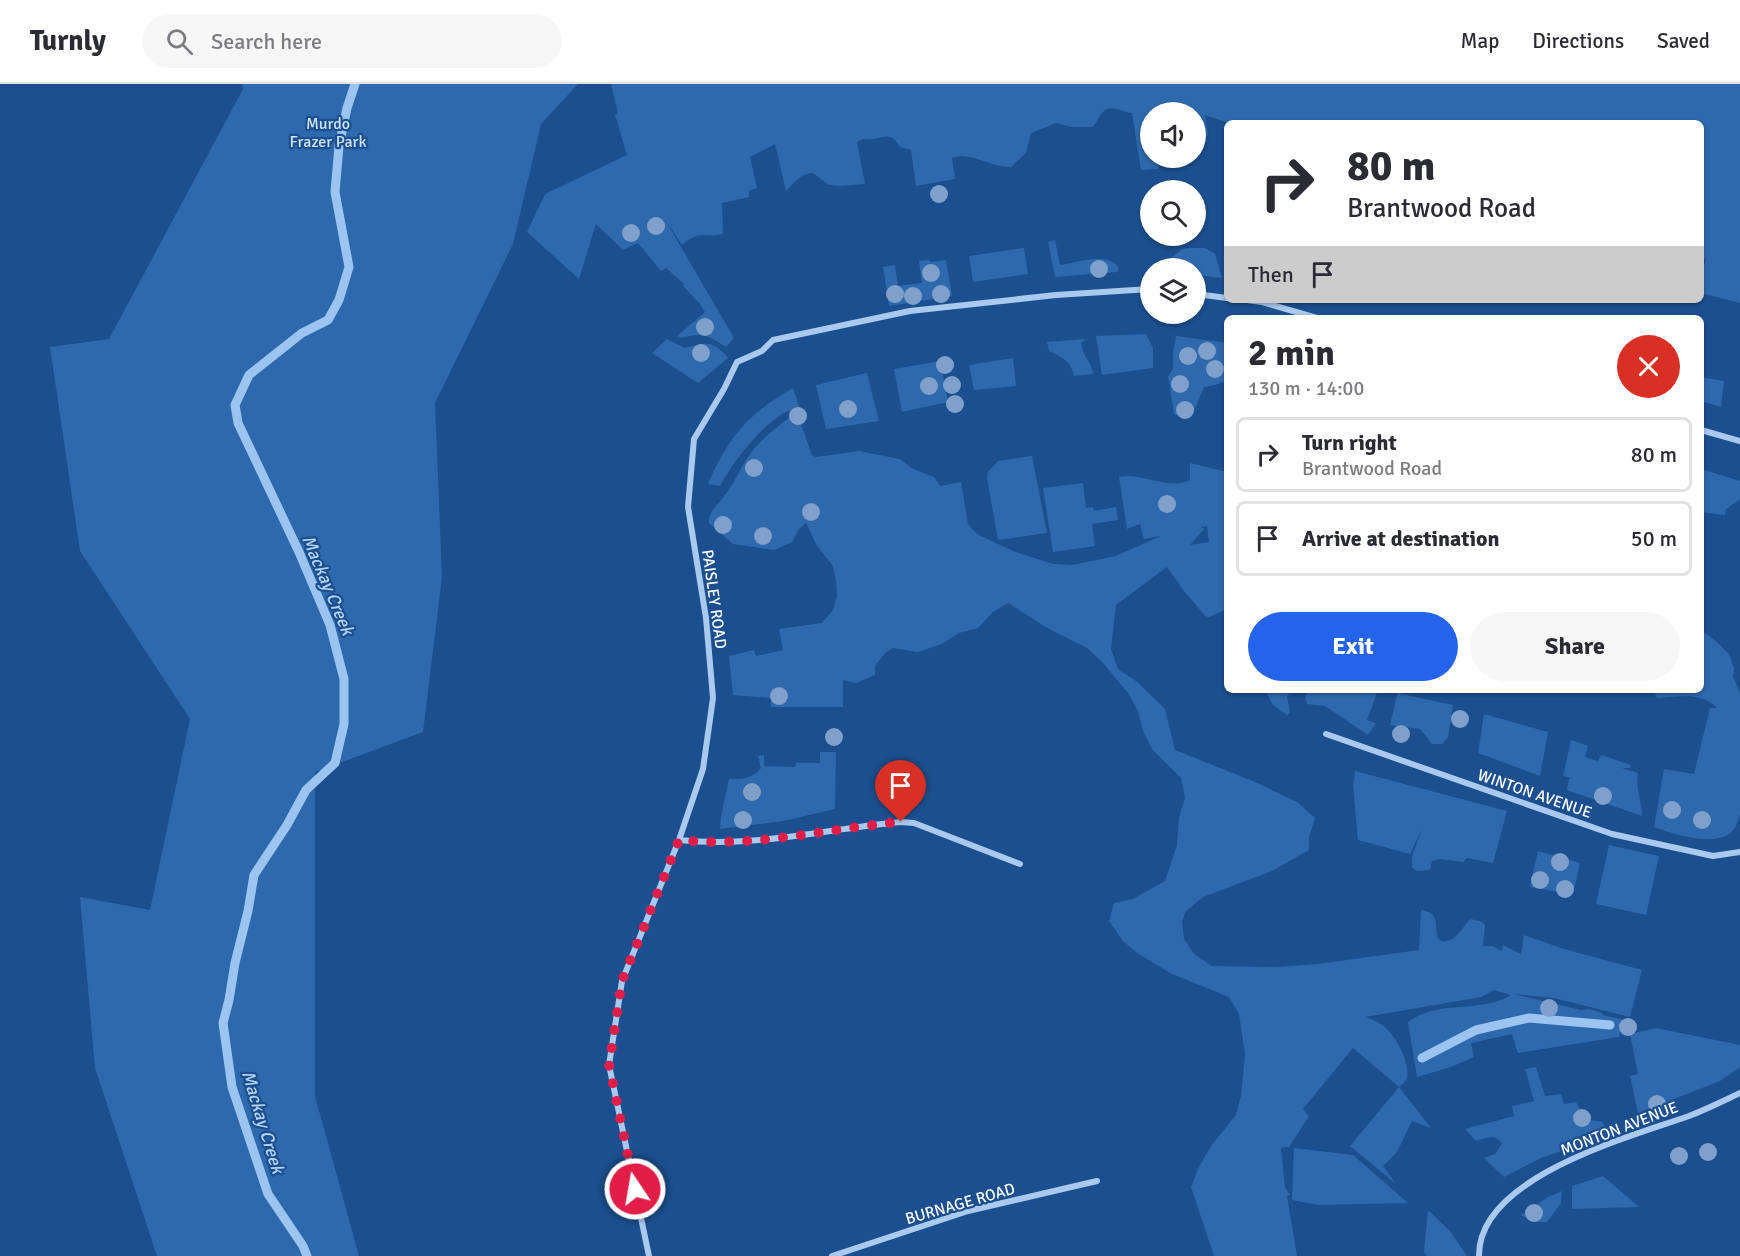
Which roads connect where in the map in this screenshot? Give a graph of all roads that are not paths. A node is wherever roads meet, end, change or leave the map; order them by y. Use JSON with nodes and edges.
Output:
{"nodes":[{"id":1,"x":1140,"y":291,"type":"edge"},
{"id":2,"x":1206,"y":295,"type":"edge"},
{"id":3,"x":1224,"y":298,"type":"edge"},
{"id":4,"x":1265,"y":303,"type":"edge"},
{"id":5,"x":1307,"y":315,"type":"edge"},
{"id":6,"x":1704,"y":431,"type":"edge"},
{"id":7,"x":1740,"y":441,"type":"edge"},
{"id":8,"x":1326,"y":734,"type":"dead end"},
{"id":9,"x":679,"y":840,"type":"junction"},
{"id":10,"x":1740,"y":852,"type":"edge"},
{"id":11,"x":1020,"y":864,"type":"dead end"},
{"id":12,"x":1740,"y":1093,"type":"edge"},
{"id":13,"x":1097,"y":1181,"type":"dead end"},
{"id":14,"x":649,"y":1256,"type":"edge"},
{"id":15,"x":832,"y":1256,"type":"edge"},
{"id":16,"x":1479,"y":1256,"type":"edge"}],
"edges":[{"from":1,"to":9,"type":"street","name":"PAISLEY ROAD"},
{"from":2,"to":3,"type":"street"},
{"from":4,"to":5,"type":"street"},
{"from":6,"to":7,"type":"street"},
{"from":8,"to":10,"type":"street","name":"WINTON AVENUE"},
{"from":9,"to":11,"type":"street"},
{"from":9,"to":14,"type":"street","name":"PAISLEY ROAD"},
{"from":12,"to":16,"type":"street","name":"MONTON AVENUE"},
{"from":13,"to":15,"type":"street","name":"BURNAGE ROAD"}]}
